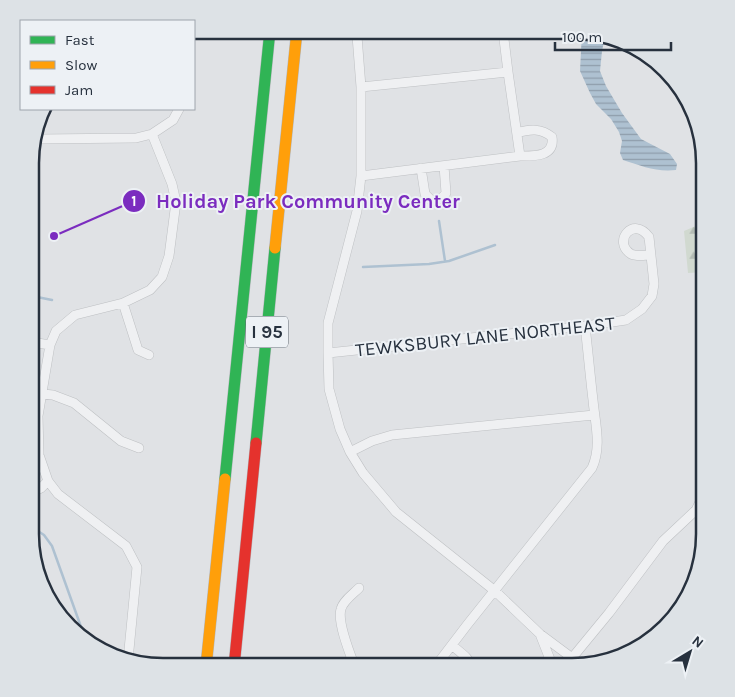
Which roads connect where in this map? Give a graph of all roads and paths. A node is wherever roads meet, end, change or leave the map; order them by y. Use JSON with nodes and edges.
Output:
{"nodes":[{"id":1,"x":269,"y":39,"type":"edge"},
{"id":2,"x":297,"y":39,"type":"edge"},
{"id":3,"x":357,"y":39,"type":"edge"},
{"id":4,"x":504,"y":39,"type":"edge"},
{"id":5,"x":508,"y":72,"type":"junction"},
{"id":6,"x":361,"y":87,"type":"junction"},
{"id":7,"x":178,"y":110,"type":"edge"},
{"id":8,"x":517,"y":133,"type":"junction"},
{"id":9,"x":152,"y":134,"type":"junction"},
{"id":10,"x":41,"y":139,"type":"edge"},
{"id":11,"x":520,"y":156,"type":"junction"},
{"id":12,"x":444,"y":166,"type":"junction"},
{"id":13,"x":421,"y":168,"type":"junction"},
{"id":14,"x":361,"y":176,"type":"junction"},
{"id":15,"x":651,"y":255,"type":"dead end"},
{"id":16,"x":123,"y":303,"type":"junction"},
{"id":17,"x":585,"y":326,"type":"junction"},
{"id":18,"x":39,"y":344,"type":"edge"},
{"id":19,"x":50,"y":346,"type":"junction"},
{"id":20,"x":328,"y":353,"type":"junction"},
{"id":21,"x":149,"y":354,"type":"dead end"},
{"id":22,"x":43,"y":394,"type":"junction"},
{"id":23,"x":39,"y":405,"type":"edge"},
{"id":24,"x":594,"y":415,"type":"junction"},
{"id":25,"x":139,"y":448,"type":"dead end"},
{"id":26,"x":350,"y":452,"type":"junction"},
{"id":27,"x":39,"y":455,"type":"edge"},
{"id":28,"x":48,"y":481,"type":"junction"},
{"id":29,"x":39,"y":489,"type":"edge"},
{"id":30,"x":696,"y":510,"type":"edge"},
{"id":31,"x":359,"y":588,"type":"dead end"},
{"id":32,"x":495,"y":591,"type":"junction"},
{"id":33,"x":237,"y":634,"type":"junction"},
{"id":34,"x":540,"y":634,"type":"junction"},
{"id":35,"x":452,"y":646,"type":"junction"},
{"id":36,"x":129,"y":654,"type":"edge"},
{"id":37,"x":207,"y":658,"type":"edge"},
{"id":38,"x":235,"y":658,"type":"edge"},
{"id":39,"x":239,"y":658,"type":"edge"},
{"id":40,"x":352,"y":658,"type":"edge"},
{"id":41,"x":442,"y":658,"type":"edge"},
{"id":42,"x":466,"y":658,"type":"edge"},
{"id":43,"x":549,"y":658,"type":"edge"},
{"id":44,"x":572,"y":658,"type":"joint"}],
"edges":[{"from":1,"to":37,"type":"highway","number":"I 95"},
{"from":2,"to":33,"type":"highway","number":"I 95"},
{"from":3,"to":6,"type":"street"},
{"from":4,"to":5,"type":"street"},
{"from":5,"to":6,"type":"street"},
{"from":5,"to":8,"type":"street"},
{"from":6,"to":14,"type":"street"},
{"from":7,"to":9,"type":"street"},
{"from":8,"to":11,"type":"street"},
{"from":8,"to":11,"type":"street"},
{"from":9,"to":10,"type":"street"},
{"from":9,"to":16,"type":"street"},
{"from":11,"to":12,"type":"street"},
{"from":12,"to":13,"type":"street"},
{"from":12,"to":13,"type":"street"},
{"from":13,"to":14,"type":"street"},
{"from":14,"to":20,"type":"street"},
{"from":15,"to":17,"type":"street","name":"TEWKSBURY LANE NORTHEAST"},
{"from":16,"to":19,"type":"street"},
{"from":16,"to":21,"type":"street"},
{"from":17,"to":20,"type":"street","name":"TEWKSBURY LANE NORTHEAST"},
{"from":17,"to":24,"type":"street"},
{"from":18,"to":19,"type":"street"},
{"from":19,"to":22,"type":"street"},
{"from":20,"to":26,"type":"street"},
{"from":22,"to":23,"type":"street"},
{"from":22,"to":25,"type":"street"},
{"from":24,"to":26,"type":"street"},
{"from":24,"to":32,"type":"street"},
{"from":26,"to":32,"type":"street"},
{"from":27,"to":28,"type":"street"},
{"from":28,"to":29,"type":"street"},
{"from":28,"to":36,"type":"street"},
{"from":30,"to":44,"type":"street"},
{"from":31,"to":40,"type":"street"},
{"from":32,"to":34,"type":"street"},
{"from":32,"to":35,"type":"street"},
{"from":33,"to":38,"type":"highway","number":"I 95"},
{"from":33,"to":39,"type":"highway"},
{"from":34,"to":43,"type":"street"},
{"from":34,"to":44,"type":"street"},
{"from":35,"to":41,"type":"street"},
{"from":35,"to":42,"type":"street"}]}
